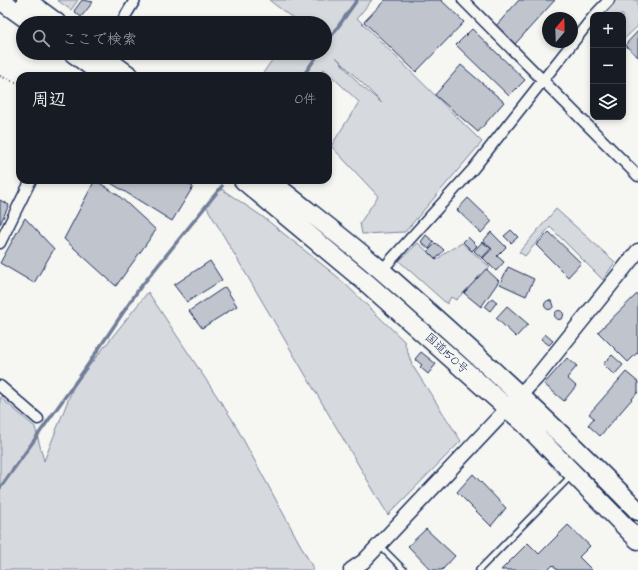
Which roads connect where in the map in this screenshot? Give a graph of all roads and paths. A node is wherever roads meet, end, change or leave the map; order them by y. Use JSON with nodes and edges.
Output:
{"nodes":[{"id":1,"x":0,"y":0,"type":"edge"},
{"id":2,"x":26,"y":0,"type":"edge"},
{"id":3,"x":135,"y":0,"type":"edge"},
{"id":4,"x":463,"y":0,"type":"edge"},
{"id":5,"x":609,"y":0,"type":"edge"},
{"id":6,"x":598,"y":12,"type":"edge"},
{"id":7,"x":22,"y":16,"type":"edge"},
{"id":8,"x":48,"y":16,"type":"edge"},
{"id":9,"x":125,"y":16,"type":"edge"},
{"id":10,"x":590,"y":21,"type":"edge"},
{"id":11,"x":98,"y":64,"type":"edge"},
{"id":12,"x":119,"y":72,"type":"edge"},
{"id":13,"x":0,"y":76,"type":"edge"},
{"id":14,"x":543,"y":80,"type":"junction"},
{"id":15,"x":16,"y":82,"type":"edge"},
{"id":16,"x":638,"y":176,"type":"edge"},
{"id":17,"x":29,"y":184,"type":"edge"},
{"id":18,"x":248,"y":184,"type":"edge"},
{"id":19,"x":274,"y":184,"type":"edge"},
{"id":20,"x":0,"y":243,"type":"edge"},
{"id":21,"x":638,"y":251,"type":"edge"},
{"id":22,"x":381,"y":271,"type":"junction"},
{"id":23,"x":0,"y":386,"type":"edge"},
{"id":24,"x":513,"y":401,"type":"junction"},
{"id":25,"x":38,"y":419,"type":"dead end"},
{"id":26,"x":574,"y":474,"type":"junction"},
{"id":27,"x":638,"y":511,"type":"edge"},
{"id":28,"x":638,"y":540,"type":"edge"},
{"id":29,"x":379,"y":545,"type":"junction"},
{"id":30,"x":351,"y":570,"type":"edge"},
{"id":31,"x":404,"y":570,"type":"edge"},
{"id":32,"x":479,"y":570,"type":"edge"}],
"edges":[{"from":1,"to":7,"type":"highway"},
{"from":2,"to":8,"type":"highway"},
{"from":3,"to":9,"type":"street"},
{"from":4,"to":14,"type":"street"},
{"from":5,"to":6,"type":"street"},
{"from":10,"to":14,"type":"street"},
{"from":11,"to":12,"type":"highway"},
{"from":13,"to":15,"type":"path"},
{"from":14,"to":16,"type":"street"},
{"from":14,"to":22,"type":"street"},
{"from":17,"to":20,"type":"street"},
{"from":18,"to":24,"type":"highway","name":"国道150号"},
{"from":19,"to":22,"type":"highway","name":"国道150号"},
{"from":21,"to":24,"type":"street"},
{"from":22,"to":24,"type":"highway","name":"国道150号"},
{"from":23,"to":25,"type":"street"},
{"from":24,"to":26,"type":"highway","name":"国道150号"},
{"from":24,"to":27,"type":"highway","name":"国道150号"},
{"from":24,"to":29,"type":"street"},
{"from":26,"to":28,"type":"highway","name":"国道150号"},
{"from":26,"to":32,"type":"lane"},
{"from":29,"to":30,"type":"street"},
{"from":29,"to":31,"type":"lane"}]}
